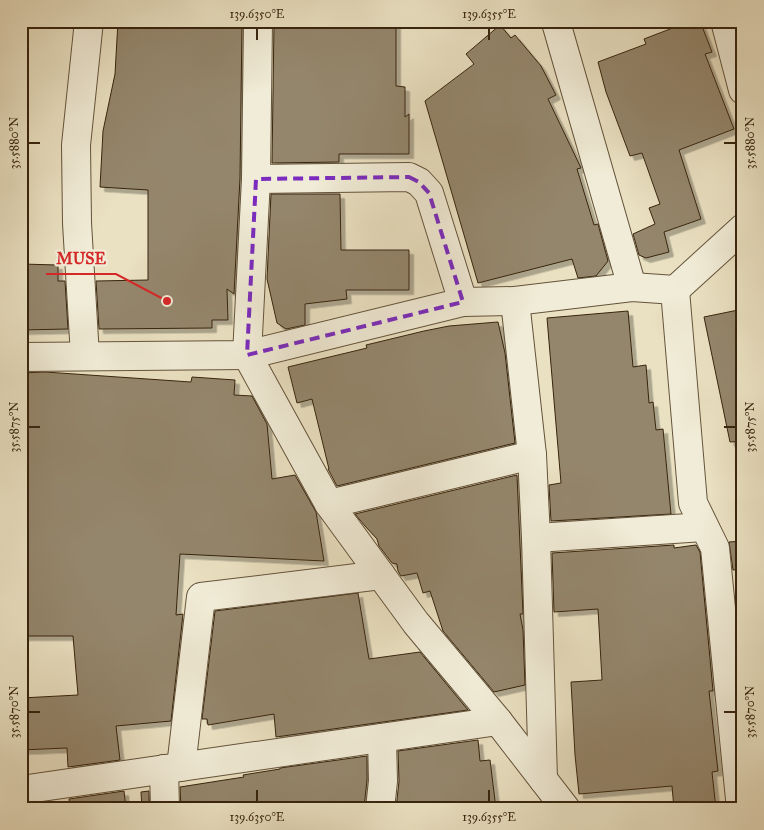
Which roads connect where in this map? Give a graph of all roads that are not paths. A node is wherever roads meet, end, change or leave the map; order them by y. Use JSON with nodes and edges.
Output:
{"nodes":[{"id":1,"x":89,"y":21,"type":"edge"},
{"id":2,"x":258,"y":21,"type":"edge"},
{"id":3,"x":555,"y":21,"type":"edge"},
{"id":4,"x":725,"y":21,"type":"edge"},
{"id":5,"x":743,"y":90,"type":"edge"},
{"id":6,"x":256,"y":179,"type":"junction"},
{"id":7,"x":743,"y":228,"type":"edge"},
{"id":8,"x":632,"y":288,"type":"junction"},
{"id":9,"x":674,"y":290,"type":"junction"},
{"id":10,"x":515,"y":300,"type":"junction"},
{"id":11,"x":463,"y":302,"type":"junction"},
{"id":12,"x":247,"y":355,"type":"junction"},
{"id":13,"x":85,"y":356,"type":"junction"},
{"id":14,"x":21,"y":357,"type":"edge"},
{"id":15,"x":532,"y":455,"type":"junction"},
{"id":16,"x":329,"y":504,"type":"junction"},
{"id":17,"x":704,"y":526,"type":"junction"},
{"id":18,"x":536,"y":538,"type":"junction"},
{"id":19,"x":381,"y":575,"type":"junction"},
{"id":20,"x":498,"y":721,"type":"junction"},
{"id":21,"x":382,"y":738,"type":"junction"},
{"id":22,"x":172,"y":768,"type":"junction"},
{"id":23,"x":543,"y":779,"type":"junction"},
{"id":24,"x":21,"y":790,"type":"edge"},
{"id":25,"x":166,"y":809,"type":"edge"},
{"id":26,"x":380,"y":809,"type":"edge"},
{"id":27,"x":566,"y":809,"type":"edge"},
{"id":28,"x":741,"y":809,"type":"edge"}],
"edges":[{"from":1,"to":13,"type":"street"},
{"from":2,"to":6,"type":"street"},
{"from":3,"to":8,"type":"street"},
{"from":4,"to":5,"type":"street"},
{"from":6,"to":11,"type":"street"},
{"from":6,"to":12,"type":"street"},
{"from":7,"to":9,"type":"street"},
{"from":8,"to":9,"type":"street"},
{"from":8,"to":10,"type":"street"},
{"from":9,"to":17,"type":"street"},
{"from":10,"to":11,"type":"street"},
{"from":10,"to":15,"type":"street"},
{"from":11,"to":12,"type":"street"},
{"from":12,"to":13,"type":"street"},
{"from":12,"to":16,"type":"street"},
{"from":13,"to":14,"type":"street"},
{"from":15,"to":16,"type":"street"},
{"from":15,"to":18,"type":"street"},
{"from":16,"to":19,"type":"street"},
{"from":17,"to":18,"type":"street"},
{"from":17,"to":28,"type":"street"},
{"from":18,"to":23,"type":"street"},
{"from":19,"to":20,"type":"street"},
{"from":19,"to":22,"type":"street"},
{"from":20,"to":21,"type":"street"},
{"from":20,"to":23,"type":"street"},
{"from":21,"to":22,"type":"street"},
{"from":21,"to":26,"type":"street"},
{"from":22,"to":24,"type":"street"},
{"from":22,"to":25,"type":"street"},
{"from":23,"to":27,"type":"street"}]}
